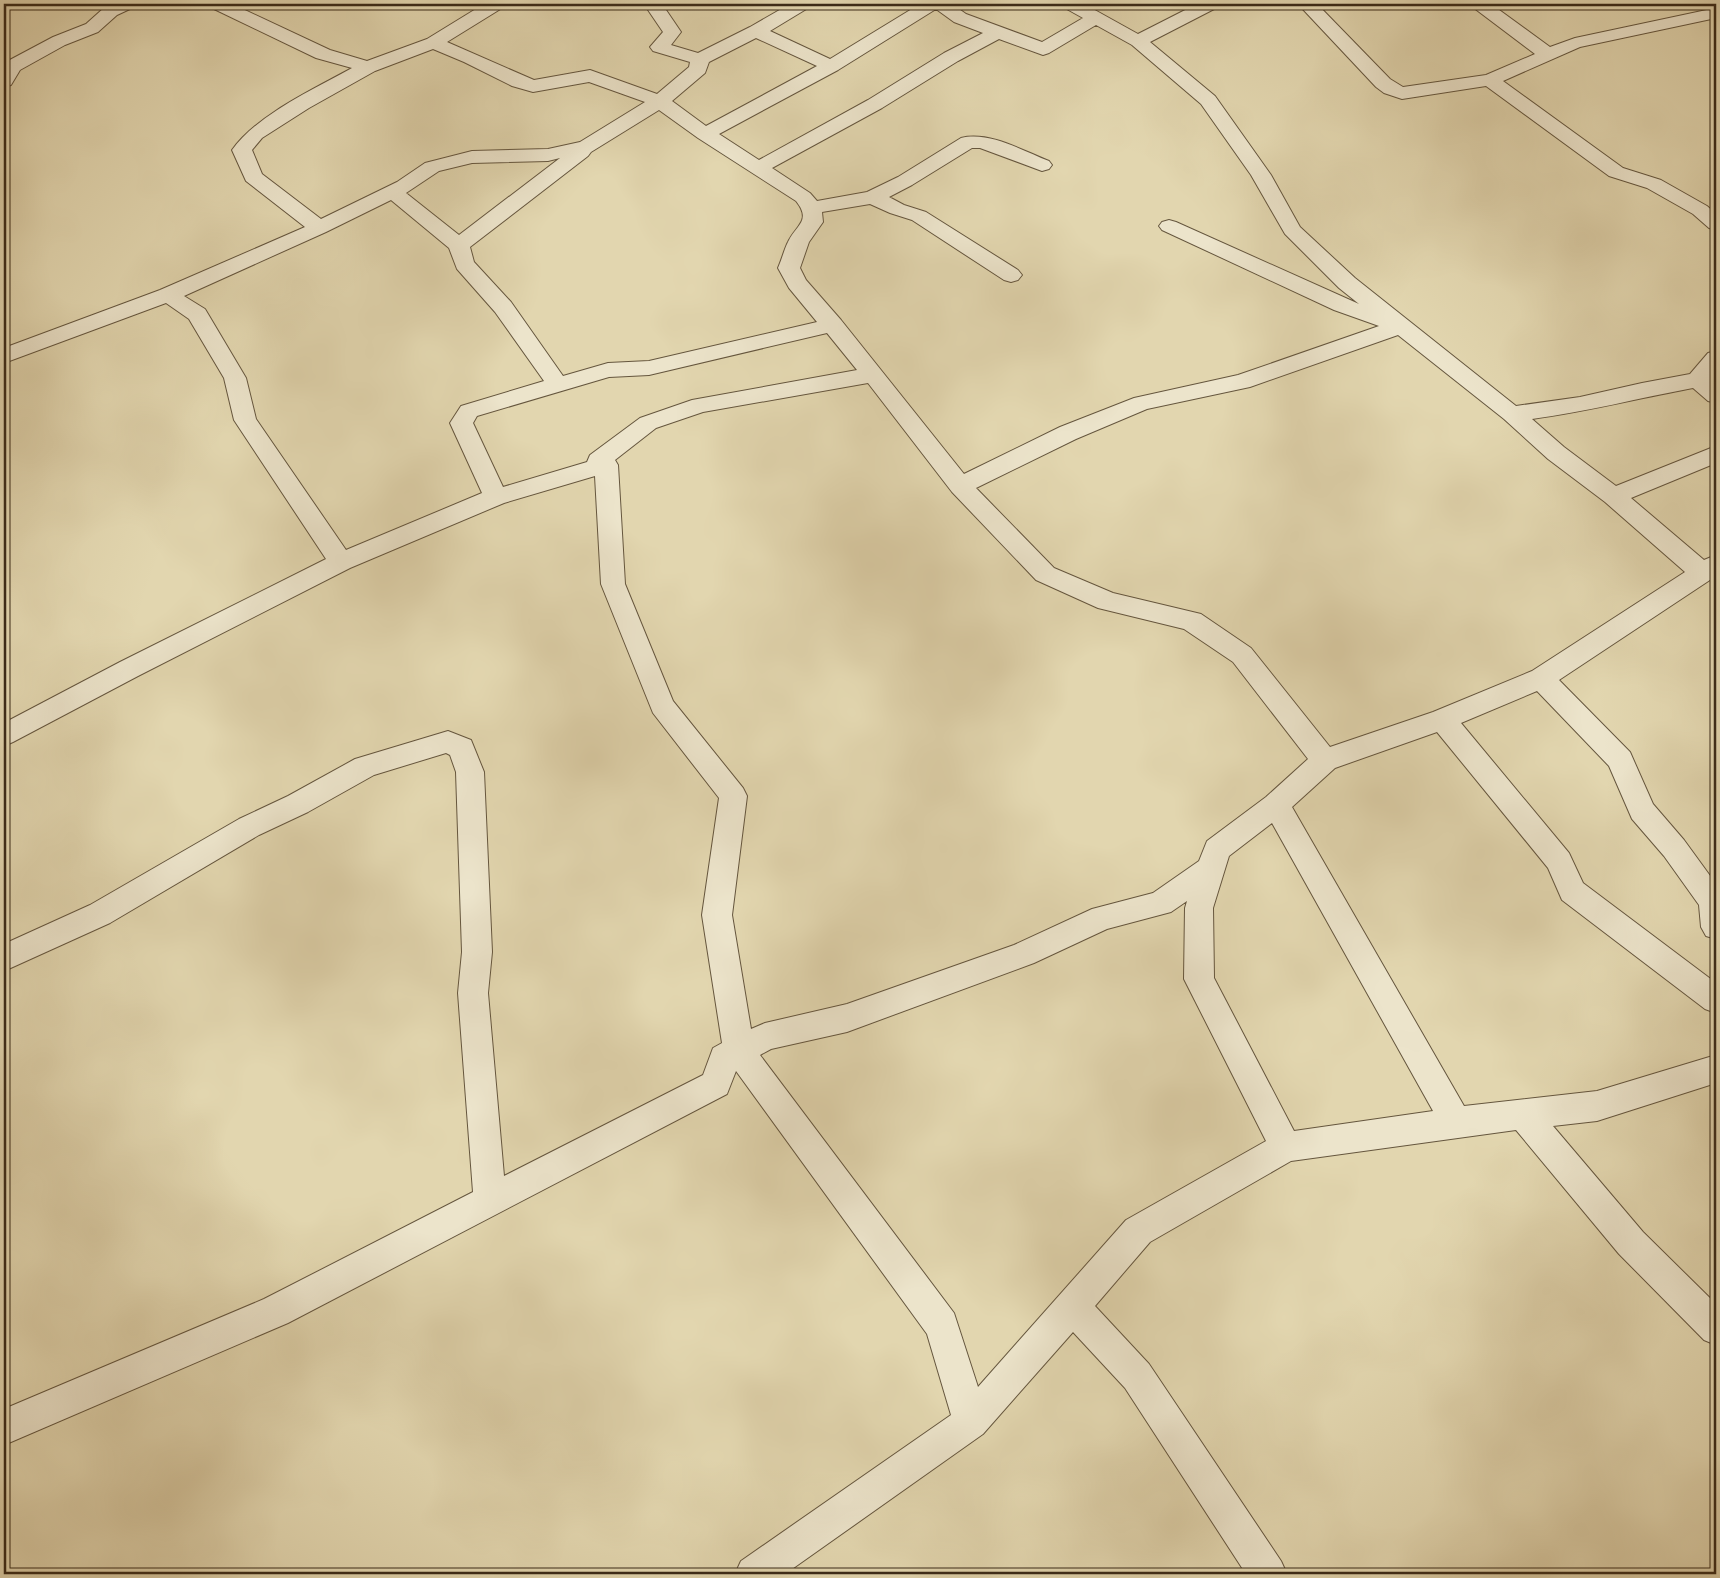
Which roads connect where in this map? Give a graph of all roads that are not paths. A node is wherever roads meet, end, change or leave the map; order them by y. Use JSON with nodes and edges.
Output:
{"nodes":[{"id":1,"x":126,"y":4,"type":"edge"},
{"id":2,"x":218,"y":4,"type":"edge"},
{"id":3,"x":496,"y":4,"type":"edge"},
{"id":4,"x":653,"y":4,"type":"edge"},
{"id":5,"x":802,"y":4,"type":"edge"},
{"id":6,"x":932,"y":4,"type":"edge"},
{"id":7,"x":941,"y":4,"type":"edge"},
{"id":8,"x":1071,"y":4,"type":"edge"},
{"id":9,"x":1210,"y":4,"type":"edge"},
{"id":10,"x":1307,"y":4,"type":"edge"},
{"id":11,"x":1480,"y":4,"type":"edge"},
{"id":12,"x":1716,"y":14,"type":"edge"},
{"id":13,"x":1096,"y":18,"type":"junction"},
{"id":14,"x":756,"y":31,"type":"junction"},
{"id":15,"x":996,"y":33,"type":"junction"},
{"id":16,"x":1138,"y":41,"type":"junction"},
{"id":17,"x":433,"y":43,"type":"junction"},
{"id":18,"x":1548,"y":55,"type":"junction"},
{"id":19,"x":700,"y":59,"type":"junction"},
{"id":20,"x":831,"y":66,"type":"junction"},
{"id":21,"x":368,"y":67,"type":"junction"},
{"id":22,"x":1490,"y":80,"type":"junction"},
{"id":23,"x":4,"y":81,"type":"edge"},
{"id":24,"x":660,"y":100,"type":"junction"},
{"id":25,"x":705,"y":134,"type":"junction"},
{"id":26,"x":586,"y":148,"type":"junction"},
{"id":27,"x":1042,"y":165,"type":"dead end"},
{"id":28,"x":758,"y":168,"type":"junction"},
{"id":29,"x":392,"y":191,"type":"junction"},
{"id":30,"x":873,"y":197,"type":"junction"},
{"id":31,"x":812,"y":208,"type":"junction"},
{"id":32,"x":1716,"y":224,"type":"edge"},
{"id":33,"x":1169,"y":226,"type":"dead end"},
{"id":34,"x":319,"y":228,"type":"junction"},
{"id":35,"x":459,"y":245,"type":"junction"},
{"id":36,"x":1011,"y":275,"type":"dead end"},
{"id":37,"x":168,"y":294,"type":"junction"},
{"id":38,"x":833,"y":325,"type":"junction"},
{"id":39,"x":1401,"y":326,"type":"junction"},
{"id":40,"x":4,"y":356,"type":"edge"},
{"id":41,"x":1716,"y":358,"type":"edge"},
{"id":42,"x":873,"y":375,"type":"junction"},
{"id":43,"x":1697,"y":380,"type":"junction"},
{"id":44,"x":556,"y":384,"type":"junction"},
{"id":45,"x":1716,"y":396,"type":"edge"},
{"id":46,"x":1512,"y":414,"type":"junction"},
{"id":47,"x":1716,"y":454,"type":"edge"},
{"id":48,"x":606,"y":466,"type":"junction"},
{"id":49,"x":960,"y":486,"type":"junction"},
{"id":50,"x":1613,"y":496,"type":"junction"},
{"id":51,"x":496,"y":497,"type":"junction"},
{"id":52,"x":341,"y":562,"type":"junction"},
{"id":53,"x":1709,"y":568,"type":"edge"},
{"id":54,"x":1540,"y":678,"type":"junction"},
{"id":55,"x":1442,"y":719,"type":"junction"},
{"id":56,"x":4,"y":735,"type":"edge"},
{"id":57,"x":1325,"y":760,"type":"junction"},
{"id":58,"x":1276,"y":805,"type":"junction"},
{"id":59,"x":1211,"y":868,"type":"junction"},
{"id":60,"x":1716,"y":927,"type":"edge"},
{"id":61,"x":4,"y":958,"type":"edge"},
{"id":62,"x":1716,"y":1000,"type":"edge"},
{"id":63,"x":739,"y":1051,"type":"junction"},
{"id":64,"x":1716,"y":1069,"type":"edge"},
{"id":65,"x":1523,"y":1114,"type":"junction"},
{"id":66,"x":1456,"y":1122,"type":"junction"},
{"id":67,"x":1286,"y":1147,"type":"junction"},
{"id":68,"x":490,"y":1201,"type":"junction"},
{"id":69,"x":1072,"y":1306,"type":"junction"},
{"id":70,"x":1716,"y":1328,"type":"edge"},
{"id":71,"x":971,"y":1422,"type":"junction"},
{"id":72,"x":4,"y":1427,"type":"edge"},
{"id":73,"x":754,"y":1574,"type":"edge"},
{"id":74,"x":1268,"y":1574,"type":"edge"}],
"edges":[{"from":1,"to":23,"type":"street"},
{"from":2,"to":21,"type":"street"},
{"from":3,"to":17,"type":"street"},
{"from":4,"to":19,"type":"street"},
{"from":5,"to":14,"type":"street"},
{"from":6,"to":20,"type":"street"},
{"from":7,"to":15,"type":"street"},
{"from":8,"to":13,"type":"street"},
{"from":9,"to":16,"type":"street"},
{"from":10,"to":22,"type":"street"},
{"from":11,"to":18,"type":"street"},
{"from":12,"to":18,"type":"street"},
{"from":13,"to":15,"type":"street"},
{"from":13,"to":16,"type":"street"},
{"from":14,"to":19,"type":"street"},
{"from":14,"to":20,"type":"street"},
{"from":15,"to":28,"type":"street"},
{"from":16,"to":39,"type":"street"},
{"from":17,"to":21,"type":"street"},
{"from":17,"to":24,"type":"street"},
{"from":18,"to":22,"type":"street"},
{"from":19,"to":24,"type":"street"},
{"from":20,"to":25,"type":"street"},
{"from":21,"to":34,"type":"street"},
{"from":22,"to":32,"type":"street"},
{"from":24,"to":25,"type":"street"},
{"from":24,"to":26,"type":"street"},
{"from":25,"to":28,"type":"street"},
{"from":26,"to":29,"type":"street"},
{"from":26,"to":35,"type":"street"},
{"from":27,"to":30,"type":"street"},
{"from":28,"to":31,"type":"street"},
{"from":29,"to":34,"type":"street"},
{"from":29,"to":35,"type":"street"},
{"from":30,"to":31,"type":"street"},
{"from":30,"to":36,"type":"street"},
{"from":31,"to":38,"type":"street"},
{"from":33,"to":39,"type":"street"},
{"from":34,"to":37,"type":"street"},
{"from":35,"to":44,"type":"street"},
{"from":37,"to":40,"type":"street"},
{"from":37,"to":52,"type":"street"},
{"from":38,"to":42,"type":"street"},
{"from":38,"to":44,"type":"street"},
{"from":39,"to":46,"type":"street"},
{"from":39,"to":49,"type":"street"},
{"from":41,"to":43,"type":"street"},
{"from":42,"to":48,"type":"street"},
{"from":42,"to":49,"type":"street"},
{"from":43,"to":45,"type":"street"},
{"from":43,"to":46,"type":"street"},
{"from":44,"to":51,"type":"street"},
{"from":46,"to":50,"type":"street"},
{"from":47,"to":50,"type":"street"},
{"from":48,"to":51,"type":"street"},
{"from":48,"to":63,"type":"street"},
{"from":49,"to":57,"type":"street"},
{"from":50,"to":53,"type":"street"},
{"from":51,"to":52,"type":"street"},
{"from":52,"to":56,"type":"street"},
{"from":53,"to":54,"type":"street"},
{"from":54,"to":55,"type":"street"},
{"from":54,"to":60,"type":"street"},
{"from":55,"to":57,"type":"street"},
{"from":55,"to":62,"type":"street"},
{"from":57,"to":58,"type":"street"},
{"from":58,"to":59,"type":"street"},
{"from":58,"to":66,"type":"street"},
{"from":59,"to":63,"type":"street"},
{"from":59,"to":67,"type":"street"},
{"from":61,"to":68,"type":"street"},
{"from":63,"to":68,"type":"street"},
{"from":63,"to":71,"type":"street"},
{"from":64,"to":65,"type":"street"},
{"from":65,"to":66,"type":"street"},
{"from":65,"to":70,"type":"street"},
{"from":66,"to":67,"type":"street"},
{"from":67,"to":69,"type":"street"},
{"from":68,"to":72,"type":"street"},
{"from":69,"to":71,"type":"street"},
{"from":69,"to":74,"type":"street"},
{"from":71,"to":73,"type":"street"}]}
